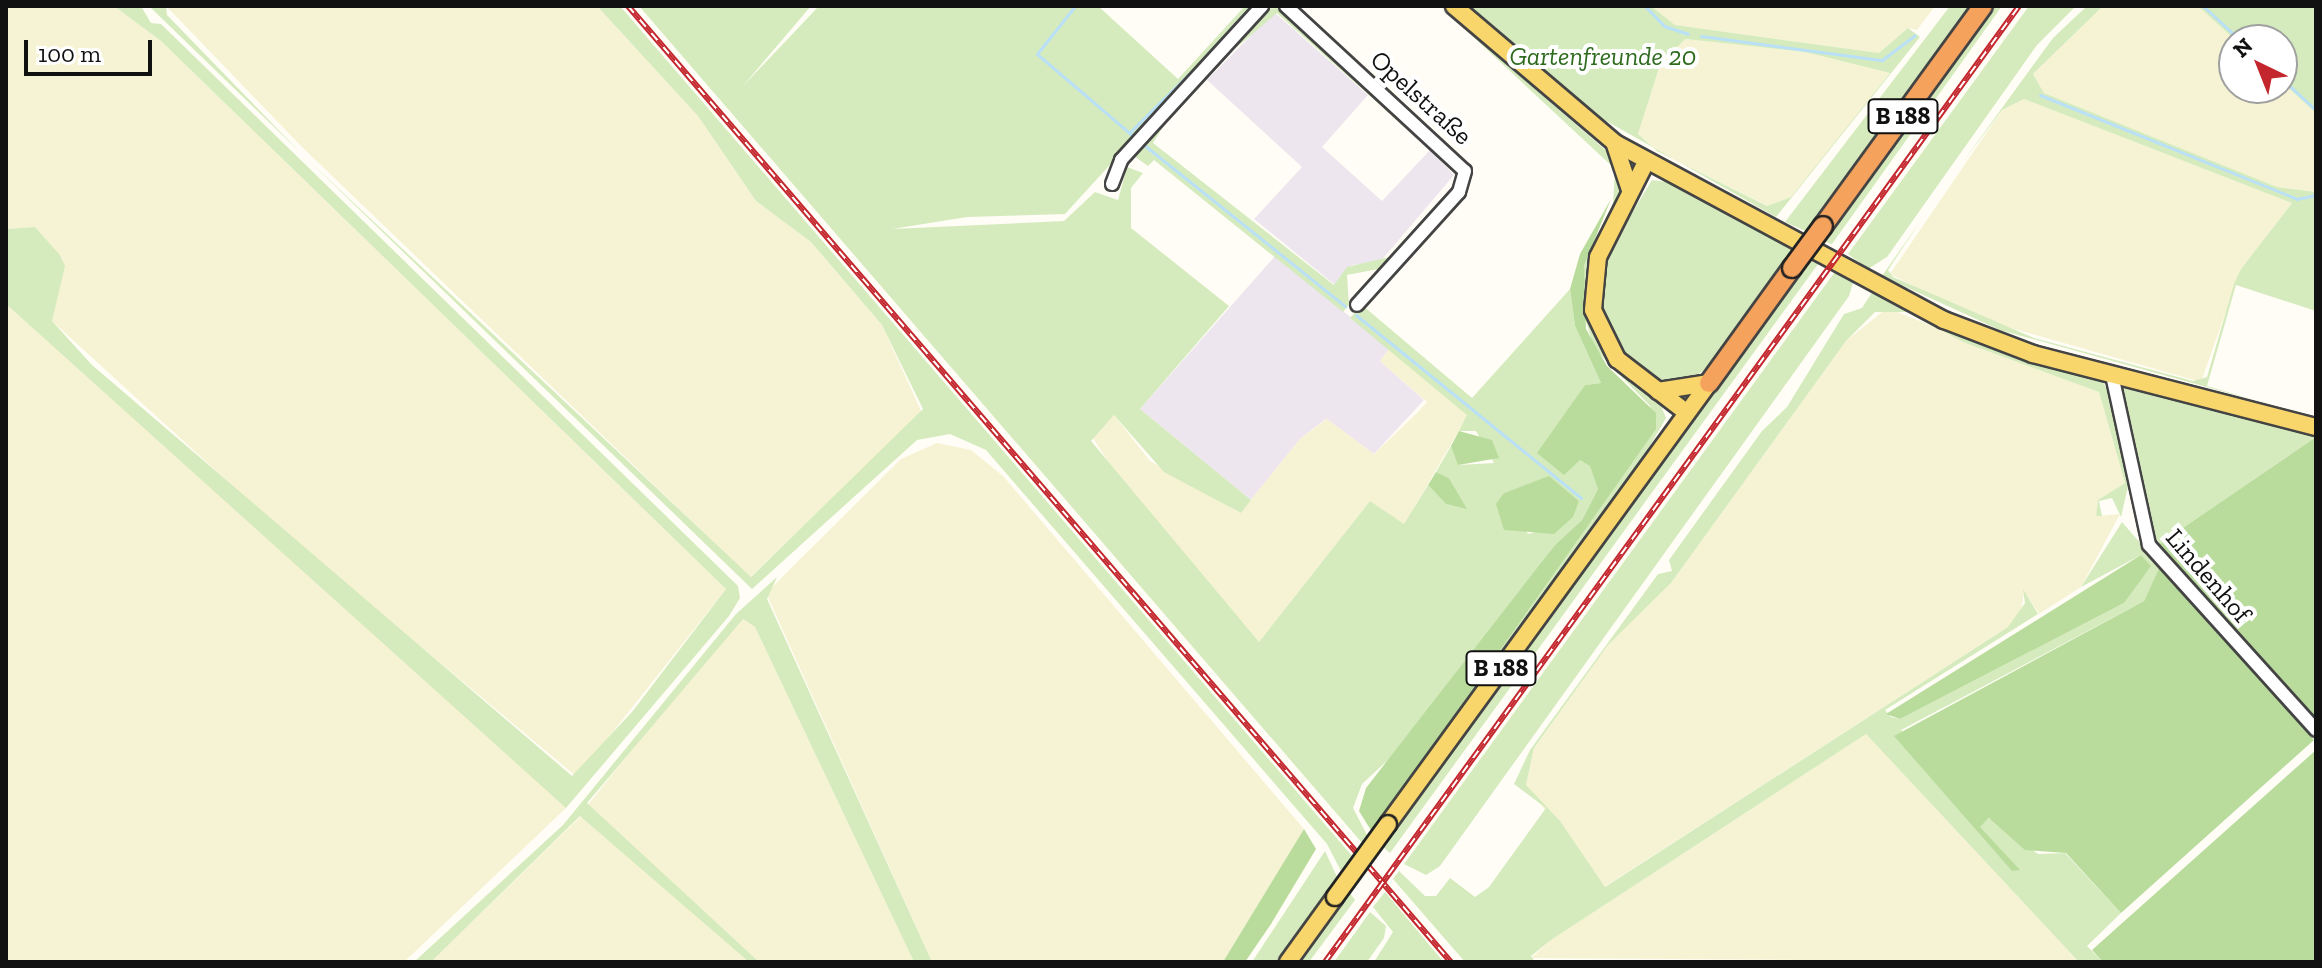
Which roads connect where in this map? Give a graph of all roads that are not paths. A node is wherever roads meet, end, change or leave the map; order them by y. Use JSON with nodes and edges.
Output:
{"nodes":[{"id":1,"x":1262,"y":6,"type":"edge"},
{"id":2,"x":1286,"y":6,"type":"edge"},
{"id":3,"x":1454,"y":6,"type":"edge"},
{"id":4,"x":1983,"y":6,"type":"edge"},
{"id":5,"x":1615,"y":143,"type":"junction"},
{"id":6,"x":1646,"y":162,"type":"junction"},
{"id":7,"x":1112,"y":184,"type":"dead end"},
{"id":8,"x":1630,"y":190,"type":"junction"},
{"id":9,"x":1357,"y":305,"type":"dead end"},
{"id":10,"x":2112,"y":375,"type":"junction"},
{"id":11,"x":1709,"y":383,"type":"junction"},
{"id":12,"x":1658,"y":391,"type":"junction"},
{"id":13,"x":1687,"y":413,"type":"junction"},
{"id":14,"x":2316,"y":427,"type":"edge"},
{"id":15,"x":2316,"y":730,"type":"edge"},
{"id":16,"x":1288,"y":962,"type":"edge"}],
"edges":[{"from":1,"to":7,"type":"street"},
{"from":2,"to":9,"type":"street","name":"Opelstraße"},
{"from":3,"to":5,"type":"main road"},
{"from":4,"to":11,"type":"highway","number":"B 188","bridge":true},
{"from":5,"to":6,"type":"main road"},
{"from":5,"to":8,"type":"main road"},
{"from":6,"to":8,"type":"main road"},
{"from":6,"to":10,"type":"main road"},
{"from":8,"to":12,"type":"main road"},
{"from":10,"to":14,"type":"main road"},
{"from":10,"to":15,"type":"street","name":"Lindenhof"},
{"from":11,"to":12,"type":"main road"},
{"from":11,"to":13,"type":"main road","number":"B 188"},
{"from":12,"to":13,"type":"main road"},
{"from":13,"to":16,"type":"main road","number":"B 188","bridge":true}]}
